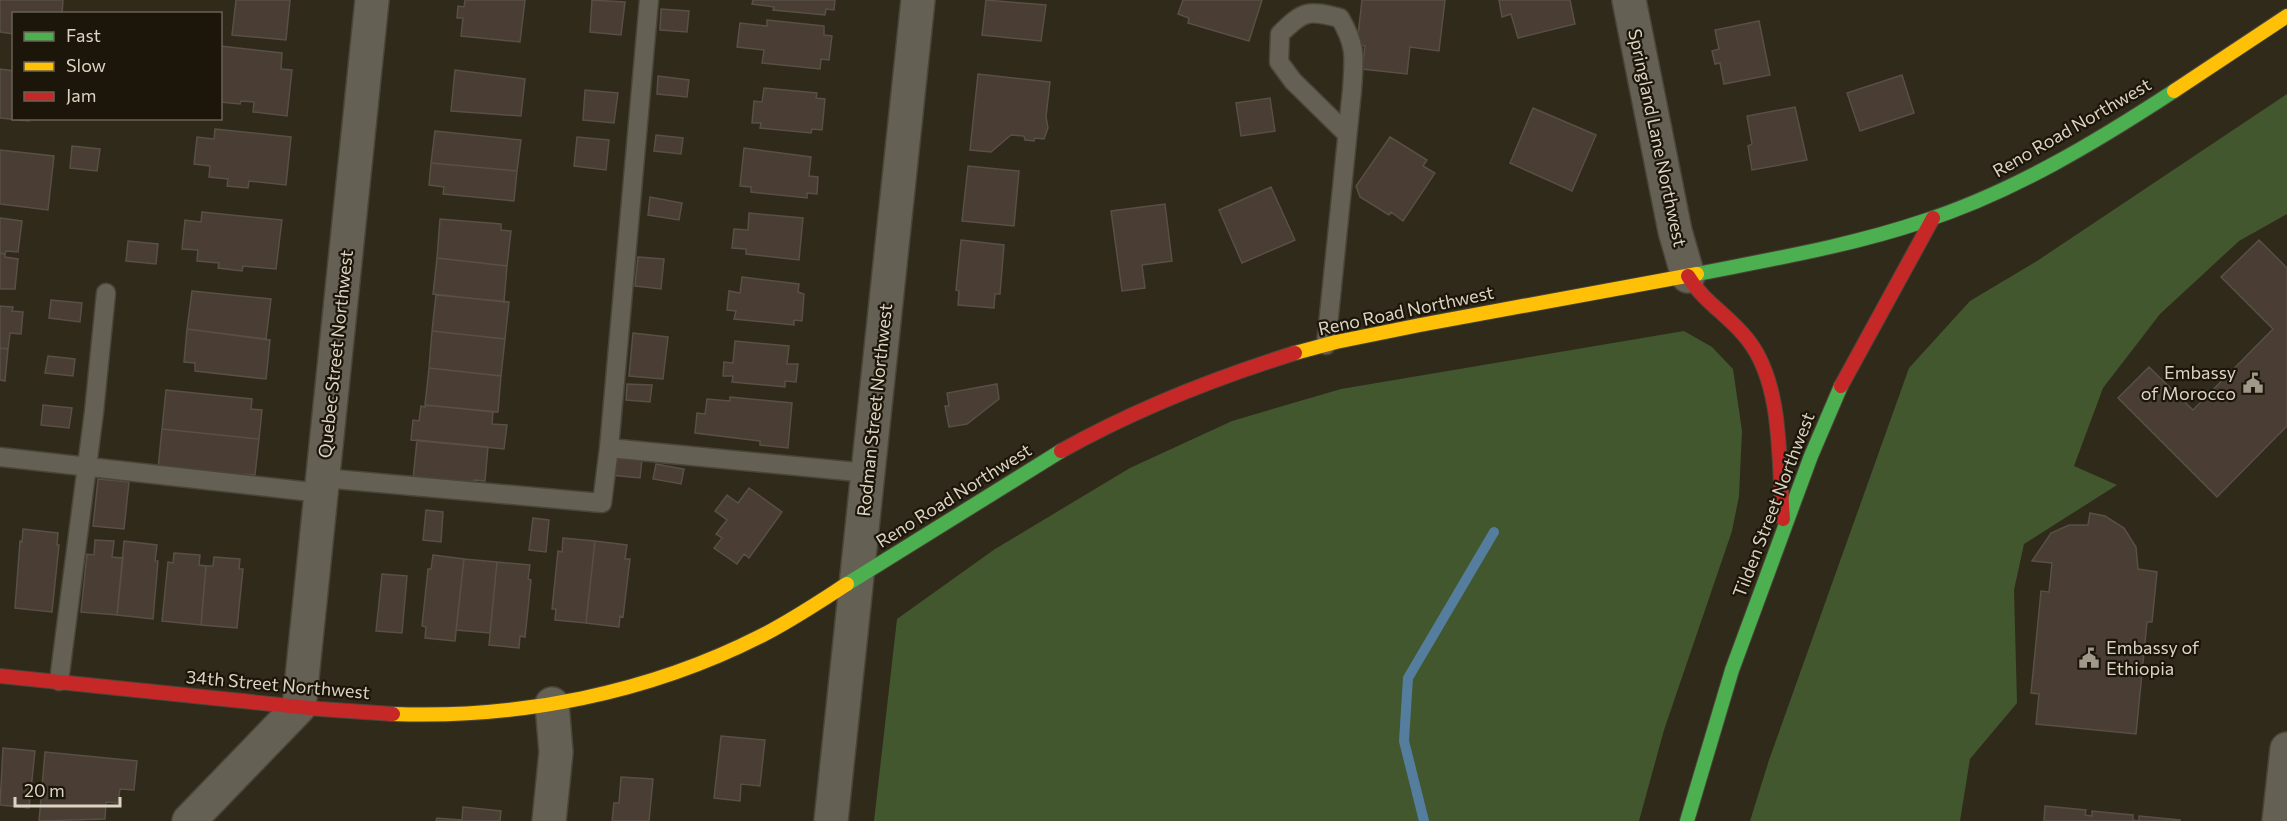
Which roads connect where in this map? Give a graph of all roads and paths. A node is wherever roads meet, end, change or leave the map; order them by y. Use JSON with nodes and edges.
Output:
{"nodes":[{"id":1,"x":372,"y":0,"type":"edge"},
{"id":2,"x":649,"y":0,"type":"edge"},
{"id":3,"x":918,"y":0,"type":"edge"},
{"id":4,"x":1629,"y":0,"type":"edge"},
{"id":5,"x":2287,"y":16,"type":"edge"},
{"id":6,"x":1347,"y":134,"type":"junction"},
{"id":7,"x":1933,"y":218,"type":"junction"},
{"id":8,"x":1688,"y":276,"type":"junction"},
{"id":9,"x":106,"y":293,"type":"dead end"},
{"id":10,"x":1326,"y":345,"type":"junction"},
{"id":11,"x":609,"y":448,"type":"junction"},
{"id":12,"x":0,"y":457,"type":"edge"},
{"id":13,"x":87,"y":466,"type":"junction"},
{"id":14,"x":868,"y":473,"type":"junction"},
{"id":15,"x":322,"y":485,"type":"junction"},
{"id":16,"x":1784,"y":526,"type":"junction"},
{"id":17,"x":857,"y":579,"type":"junction"},
{"id":18,"x":0,"y":676,"type":"edge"},
{"id":19,"x":59,"y":681,"type":"junction"},
{"id":20,"x":552,"y":704,"type":"junction"},
{"id":21,"x":298,"y":707,"type":"junction"},
{"id":22,"x":2287,"y":749,"type":"edge"},
{"id":23,"x":189,"y":821,"type":"edge"},
{"id":24,"x":549,"y":821,"type":"edge"},
{"id":25,"x":831,"y":821,"type":"edge"},
{"id":26,"x":1687,"y":821,"type":"edge"},
{"id":27,"x":2278,"y":821,"type":"edge"}],
"edges":[{"from":1,"to":15,"type":"street","name":"Quebec Street Northwest"},
{"from":2,"to":11,"type":"lane"},
{"from":3,"to":14,"type":"street","name":"Rodman Street Northwest"},
{"from":4,"to":8,"type":"street","name":"Springland Lane Northwest"},
{"from":5,"to":7,"type":"main road","name":"Reno Road Northwest"},
{"from":6,"to":6,"type":"lane"},
{"from":6,"to":10,"type":"lane"},
{"from":7,"to":8,"type":"main road","name":"Reno Road Northwest"},
{"from":7,"to":16,"type":"main road","name":"Tilden Street Northwest"},
{"from":8,"to":10,"type":"main road","name":"Reno Road Northwest"},
{"from":8,"to":16,"type":"main road"},
{"from":9,"to":13,"type":"lane"},
{"from":10,"to":17,"type":"main road","name":"Reno Road Northwest"},
{"from":11,"to":14,"type":"lane"},
{"from":11,"to":15,"type":"lane"},
{"from":12,"to":13,"type":"lane"},
{"from":13,"to":15,"type":"lane"},
{"from":13,"to":19,"type":"lane"},
{"from":14,"to":17,"type":"street","name":"Rodman Street Northwest"},
{"from":15,"to":21,"type":"street","name":"Quebec Street Northwest"},
{"from":16,"to":26,"type":"main road","name":"Tilden Street Northwest"},
{"from":17,"to":20,"type":"main road","name":"Reno Road Northwest"},
{"from":17,"to":25,"type":"street","name":"Rodman Street Northwest"},
{"from":18,"to":19,"type":"main road","name":"34th Street Northwest"},
{"from":19,"to":21,"type":"main road","name":"34th Street Northwest"},
{"from":20,"to":21,"type":"main road","name":"34th Street Northwest"},
{"from":20,"to":24,"type":"street"},
{"from":21,"to":23,"type":"street"},
{"from":22,"to":27,"type":"street"}]}
